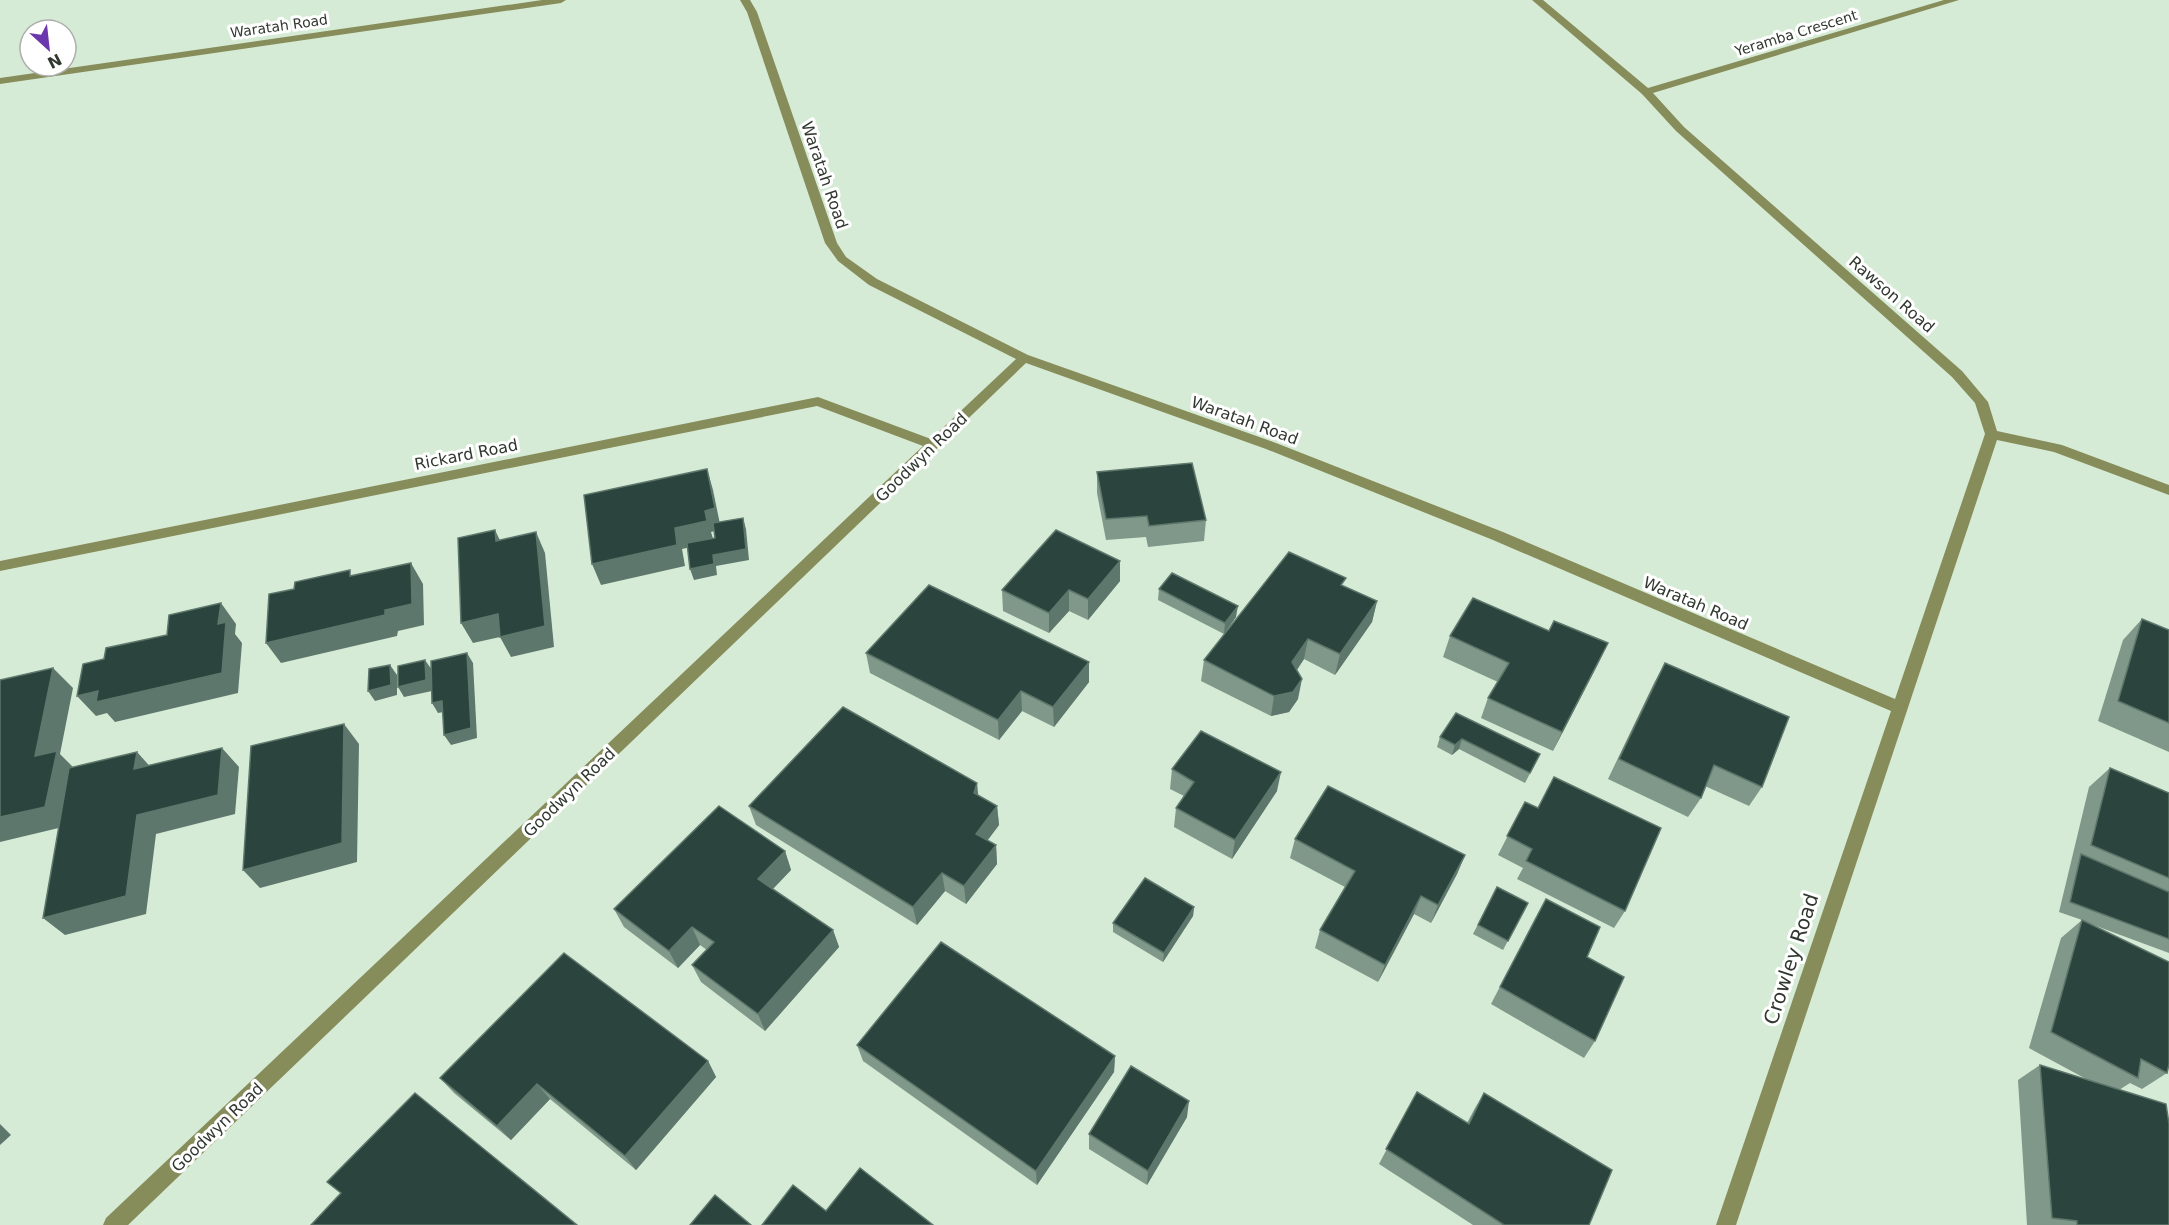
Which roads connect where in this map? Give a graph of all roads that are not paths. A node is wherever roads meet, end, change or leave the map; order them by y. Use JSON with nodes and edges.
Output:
{"nodes":[{"id":1,"x":561,"y":0,"type":"edge"},
{"id":2,"x":745,"y":0,"type":"edge"},
{"id":3,"x":1537,"y":0,"type":"edge"},
{"id":4,"x":1954,"y":0,"type":"edge"},
{"id":5,"x":0,"y":81,"type":"edge"},
{"id":6,"x":1646,"y":92,"type":"junction"},
{"id":7,"x":1024,"y":358,"type":"junction"},
{"id":8,"x":1992,"y":434,"type":"junction"},
{"id":9,"x":933,"y":446,"type":"junction"},
{"id":10,"x":2169,"y":490,"type":"edge"},
{"id":11,"x":0,"y":566,"type":"edge"},
{"id":12,"x":1898,"y":707,"type":"junction"},
{"id":13,"x":113,"y":1225,"type":"edge"},
{"id":14,"x":1726,"y":1225,"type":"edge"}],
"edges":[{"from":1,"to":5,"type":"street","name":"Waratah Road"},
{"from":2,"to":7,"type":"street","name":"Waratah Road"},
{"from":3,"to":6,"type":"street","name":"Rawson Road"},
{"from":4,"to":6,"type":"street","name":"Yeramba Crescent"},
{"from":6,"to":8,"type":"street","name":"Rawson Road"},
{"from":7,"to":9,"type":"street","name":"Goodwyn Road"},
{"from":7,"to":12,"type":"street","name":"Waratah Road"},
{"from":8,"to":10,"type":"street"},
{"from":8,"to":12,"type":"street"},
{"from":9,"to":11,"type":"street","name":"Rickard Road"},
{"from":9,"to":13,"type":"street","name":"Goodwyn Road"},
{"from":12,"to":14,"type":"street","name":"Crowley Road"}]}
